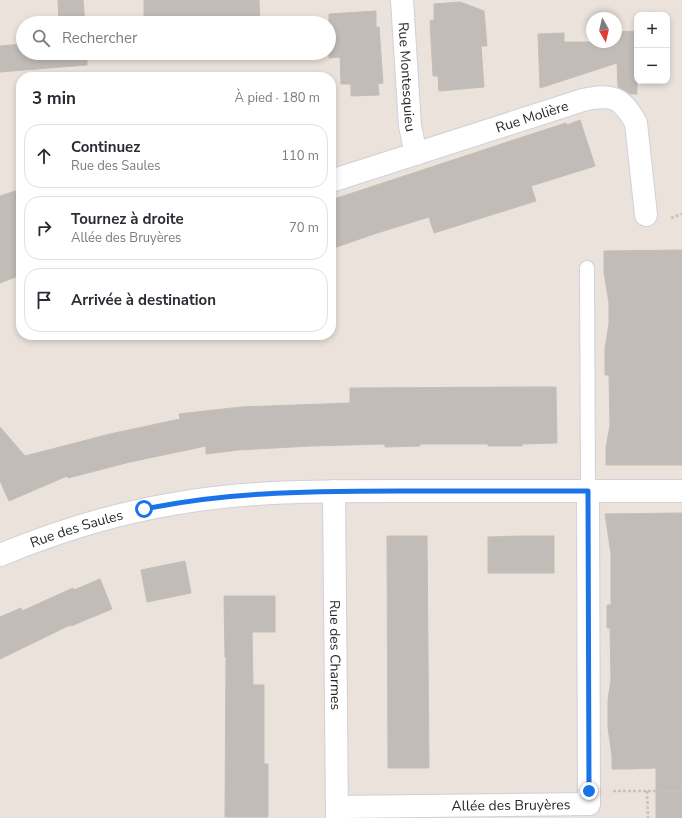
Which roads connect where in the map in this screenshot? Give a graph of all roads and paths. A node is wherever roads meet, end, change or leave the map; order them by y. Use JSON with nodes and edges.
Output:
{"nodes":[{"id":1,"x":402,"y":0,"type":"edge"},
{"id":2,"x":416,"y":154,"type":"junction"},
{"id":3,"x":336,"y":179,"type":"edge"},
{"id":4,"x":646,"y":214,"type":"dead end"},
{"id":5,"x":586,"y":268,"type":"dead end"},
{"id":6,"x":334,"y":491,"type":"junction"},
{"id":7,"x":588,"y":491,"type":"junction"},
{"id":8,"x":682,"y":491,"type":"edge"},
{"id":9,"x":0,"y":555,"type":"edge"},
{"id":10,"x":682,"y":790,"type":"edge"},
{"id":11,"x":589,"y":791,"type":"junction"},
{"id":12,"x":647,"y":791,"type":"junction"},
{"id":13,"x":337,"y":812,"type":"edge"},
{"id":14,"x":648,"y":818,"type":"edge"}],
"edges":[{"from":1,"to":2,"type":"street","name":"Rue Montesquieu"},
{"from":2,"to":3,"type":"street","name":"Rue Molière"},
{"from":2,"to":4,"type":"street","name":"Rue Molière"},
{"from":5,"to":7,"type":"lane"},
{"from":6,"to":7,"type":"street","name":"Rue des Saules"},
{"from":6,"to":9,"type":"street","name":"Rue des Saules"},
{"from":6,"to":13,"type":"street","name":"Rue des Charmes"},
{"from":7,"to":8,"type":"street","name":"Rue des Saules"},
{"from":7,"to":11,"type":"street","name":"Allée des Bruyères"},
{"from":10,"to":12,"type":"path"},
{"from":11,"to":12,"type":"path"},
{"from":11,"to":13,"type":"street","name":"Allée des Bruyères"},
{"from":12,"to":14,"type":"path"}]}
